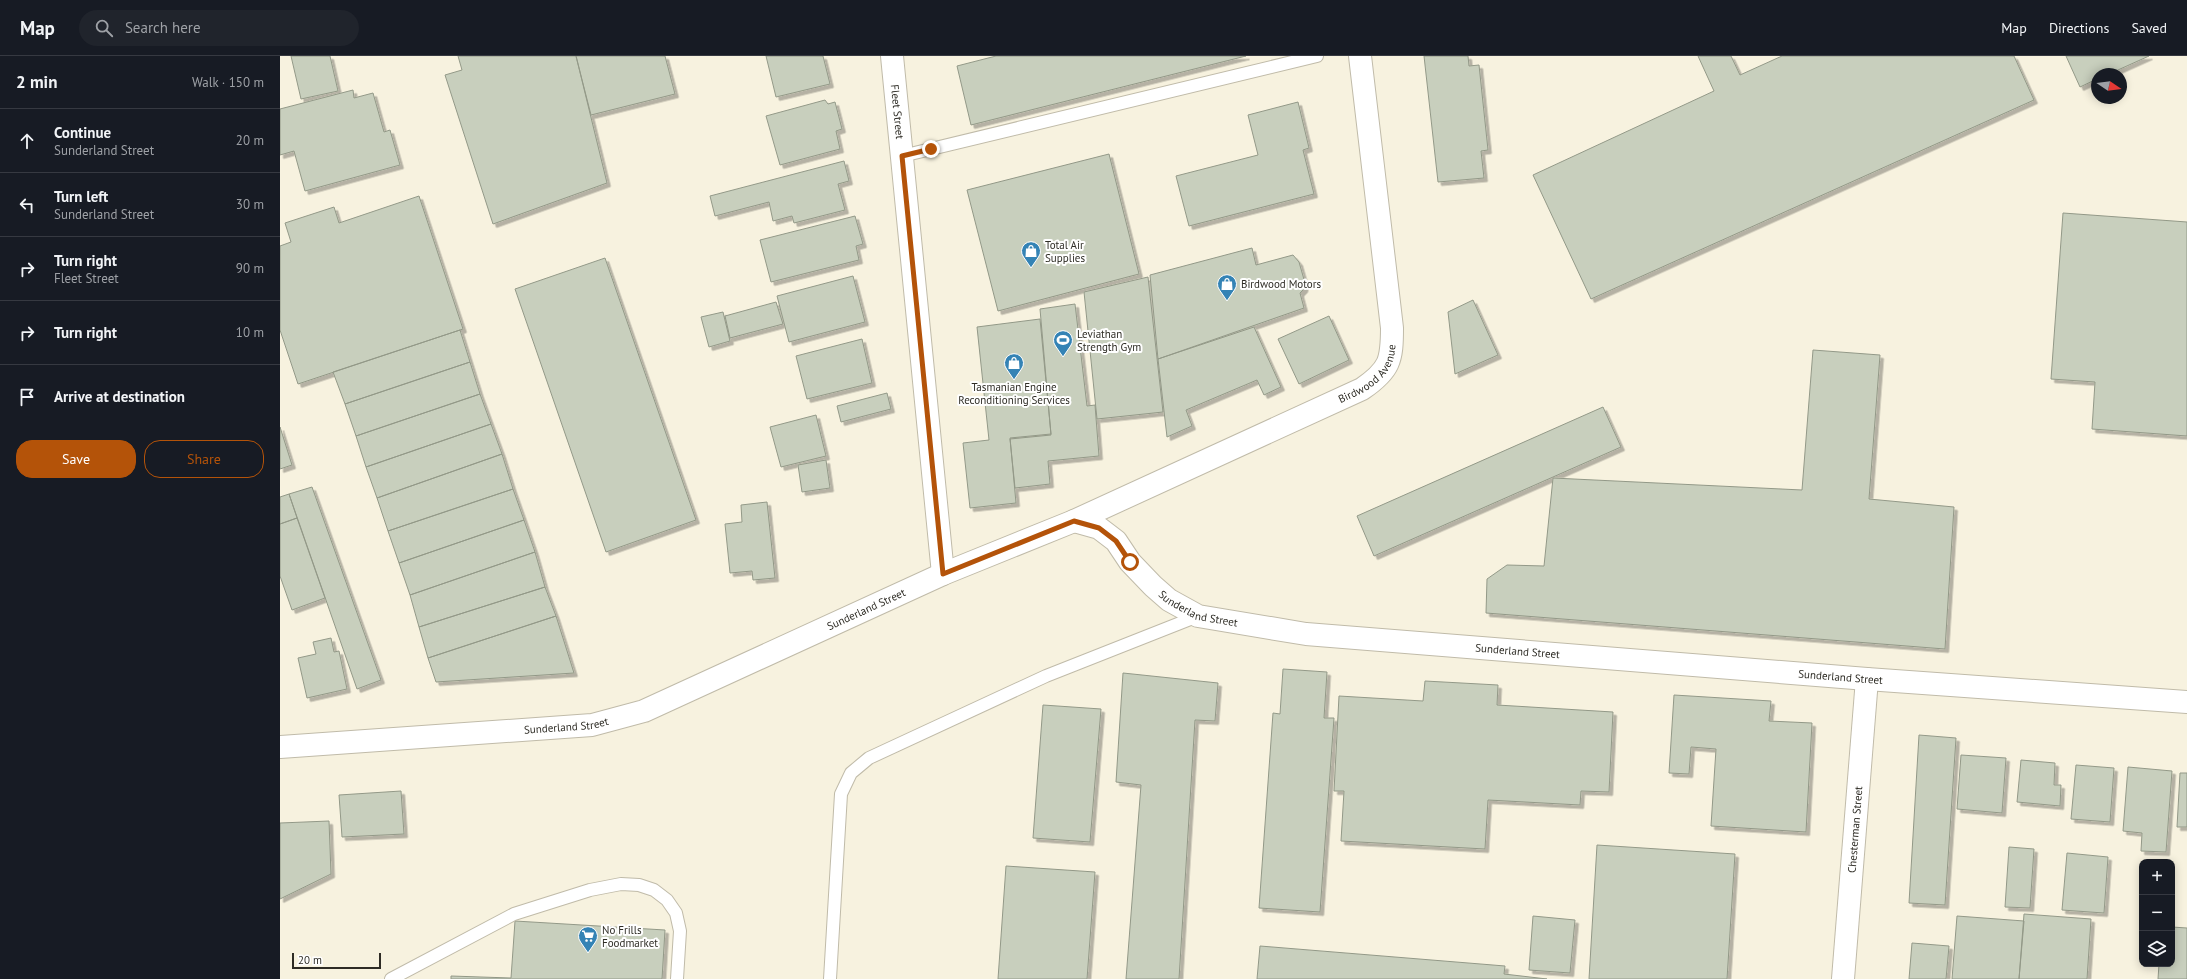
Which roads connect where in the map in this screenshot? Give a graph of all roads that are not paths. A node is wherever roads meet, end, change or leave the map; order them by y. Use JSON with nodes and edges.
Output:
{"nodes":[{"id":1,"x":892,"y":56,"type":"edge"},
{"id":2,"x":1317,"y":56,"type":"edge"},
{"id":3,"x":1360,"y":56,"type":"edge"},
{"id":4,"x":902,"y":156,"type":"junction"},
{"id":5,"x":1074,"y":521,"type":"junction"},
{"id":6,"x":943,"y":574,"type":"junction"},
{"id":7,"x":1198,"y":616,"type":"junction"},
{"id":8,"x":1866,"y":679,"type":"junction"},
{"id":9,"x":2187,"y":702,"type":"edge"},
{"id":10,"x":280,"y":747,"type":"edge"},
{"id":11,"x":391,"y":979,"type":"edge"},
{"id":12,"x":677,"y":979,"type":"edge"},
{"id":13,"x":830,"y":979,"type":"edge"},
{"id":14,"x":1843,"y":979,"type":"edge"}],
"edges":[{"from":1,"to":4,"type":"street","name":"Fleet Street"},
{"from":2,"to":4,"type":"lane"},
{"from":3,"to":5,"type":"street","name":"Birdwood Avenue"},
{"from":4,"to":6,"type":"street","name":"Fleet Street"},
{"from":5,"to":6,"type":"street","name":"Sunderland Street"},
{"from":5,"to":7,"type":"street","name":"Sunderland Street"},
{"from":6,"to":10,"type":"street","name":"Sunderland Street"},
{"from":7,"to":8,"type":"street","name":"Sunderland Street"},
{"from":7,"to":13,"type":"lane"},
{"from":8,"to":9,"type":"street","name":"Sunderland Street"},
{"from":8,"to":14,"type":"street","name":"Chesterman Street"},
{"from":11,"to":12,"type":"lane"}]}
